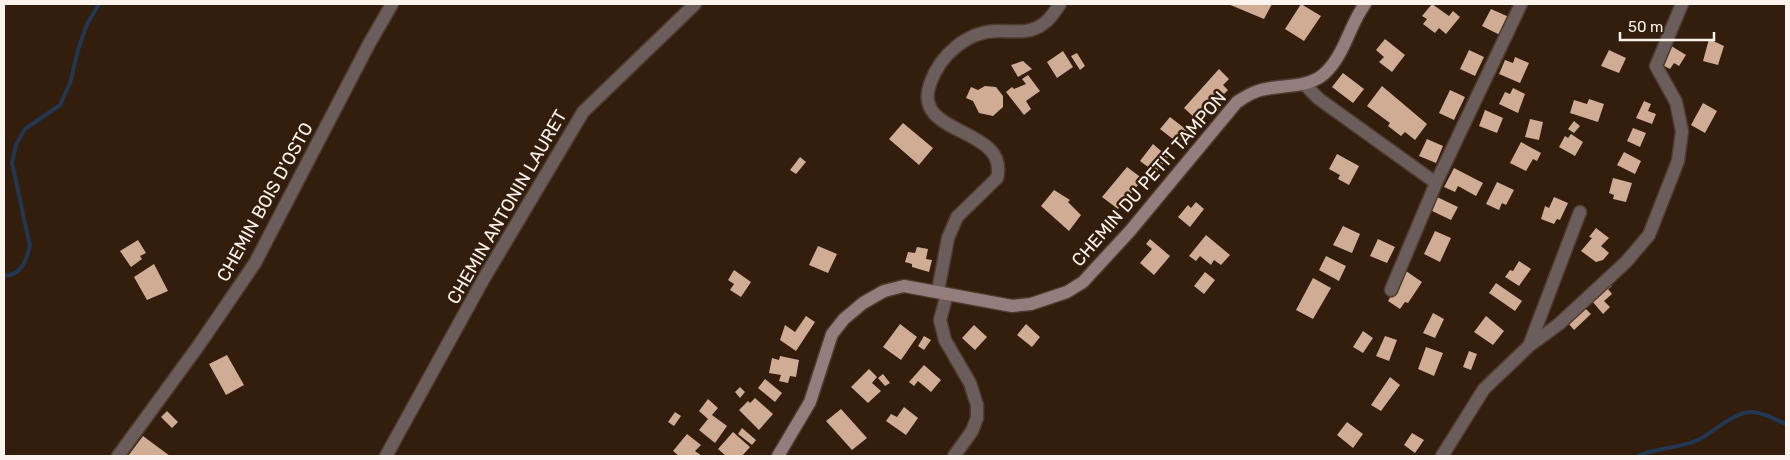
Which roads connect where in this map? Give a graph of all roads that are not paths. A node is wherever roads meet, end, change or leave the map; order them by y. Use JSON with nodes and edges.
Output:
{"nodes":[{"id":1,"x":392,"y":4,"type":"edge"},
{"id":2,"x":694,"y":4,"type":"edge"},
{"id":3,"x":1060,"y":4,"type":"edge"},
{"id":4,"x":1365,"y":4,"type":"edge"},
{"id":5,"x":1521,"y":4,"type":"edge"},
{"id":6,"x":1682,"y":4,"type":"edge"},
{"id":7,"x":1304,"y":84,"type":"junction"},
{"id":8,"x":1436,"y":183,"type":"junction"},
{"id":9,"x":1580,"y":212,"type":"dead end"},
{"id":10,"x":1390,"y":290,"type":"dead end"},
{"id":11,"x":943,"y":292,"type":"junction"},
{"id":12,"x":1529,"y":346,"type":"junction"},
{"id":13,"x":118,"y":456,"type":"edge"},
{"id":14,"x":386,"y":456,"type":"edge"},
{"id":15,"x":778,"y":456,"type":"edge"},
{"id":16,"x":954,"y":456,"type":"edge"},
{"id":17,"x":1442,"y":456,"type":"edge"}],
"edges":[{"from":1,"to":13,"type":"street","name":"CHEMIN BOIS D'OSTO"},
{"from":2,"to":14,"type":"street","name":"CHEMIN ANTONIN LAURET"},
{"from":3,"to":11,"type":"street"},
{"from":4,"to":7,"type":"street","name":"CHEMIN DU PETIT TAMPON"},
{"from":5,"to":8,"type":"street"},
{"from":6,"to":12,"type":"street"},
{"from":7,"to":8,"type":"street"},
{"from":7,"to":11,"type":"street","name":"CHEMIN DU PETIT TAMPON"},
{"from":8,"to":10,"type":"street"},
{"from":9,"to":12,"type":"street"},
{"from":11,"to":15,"type":"street","name":"CHEMIN DU PETIT TAMPON"},
{"from":11,"to":16,"type":"street"},
{"from":12,"to":17,"type":"street"}]}
